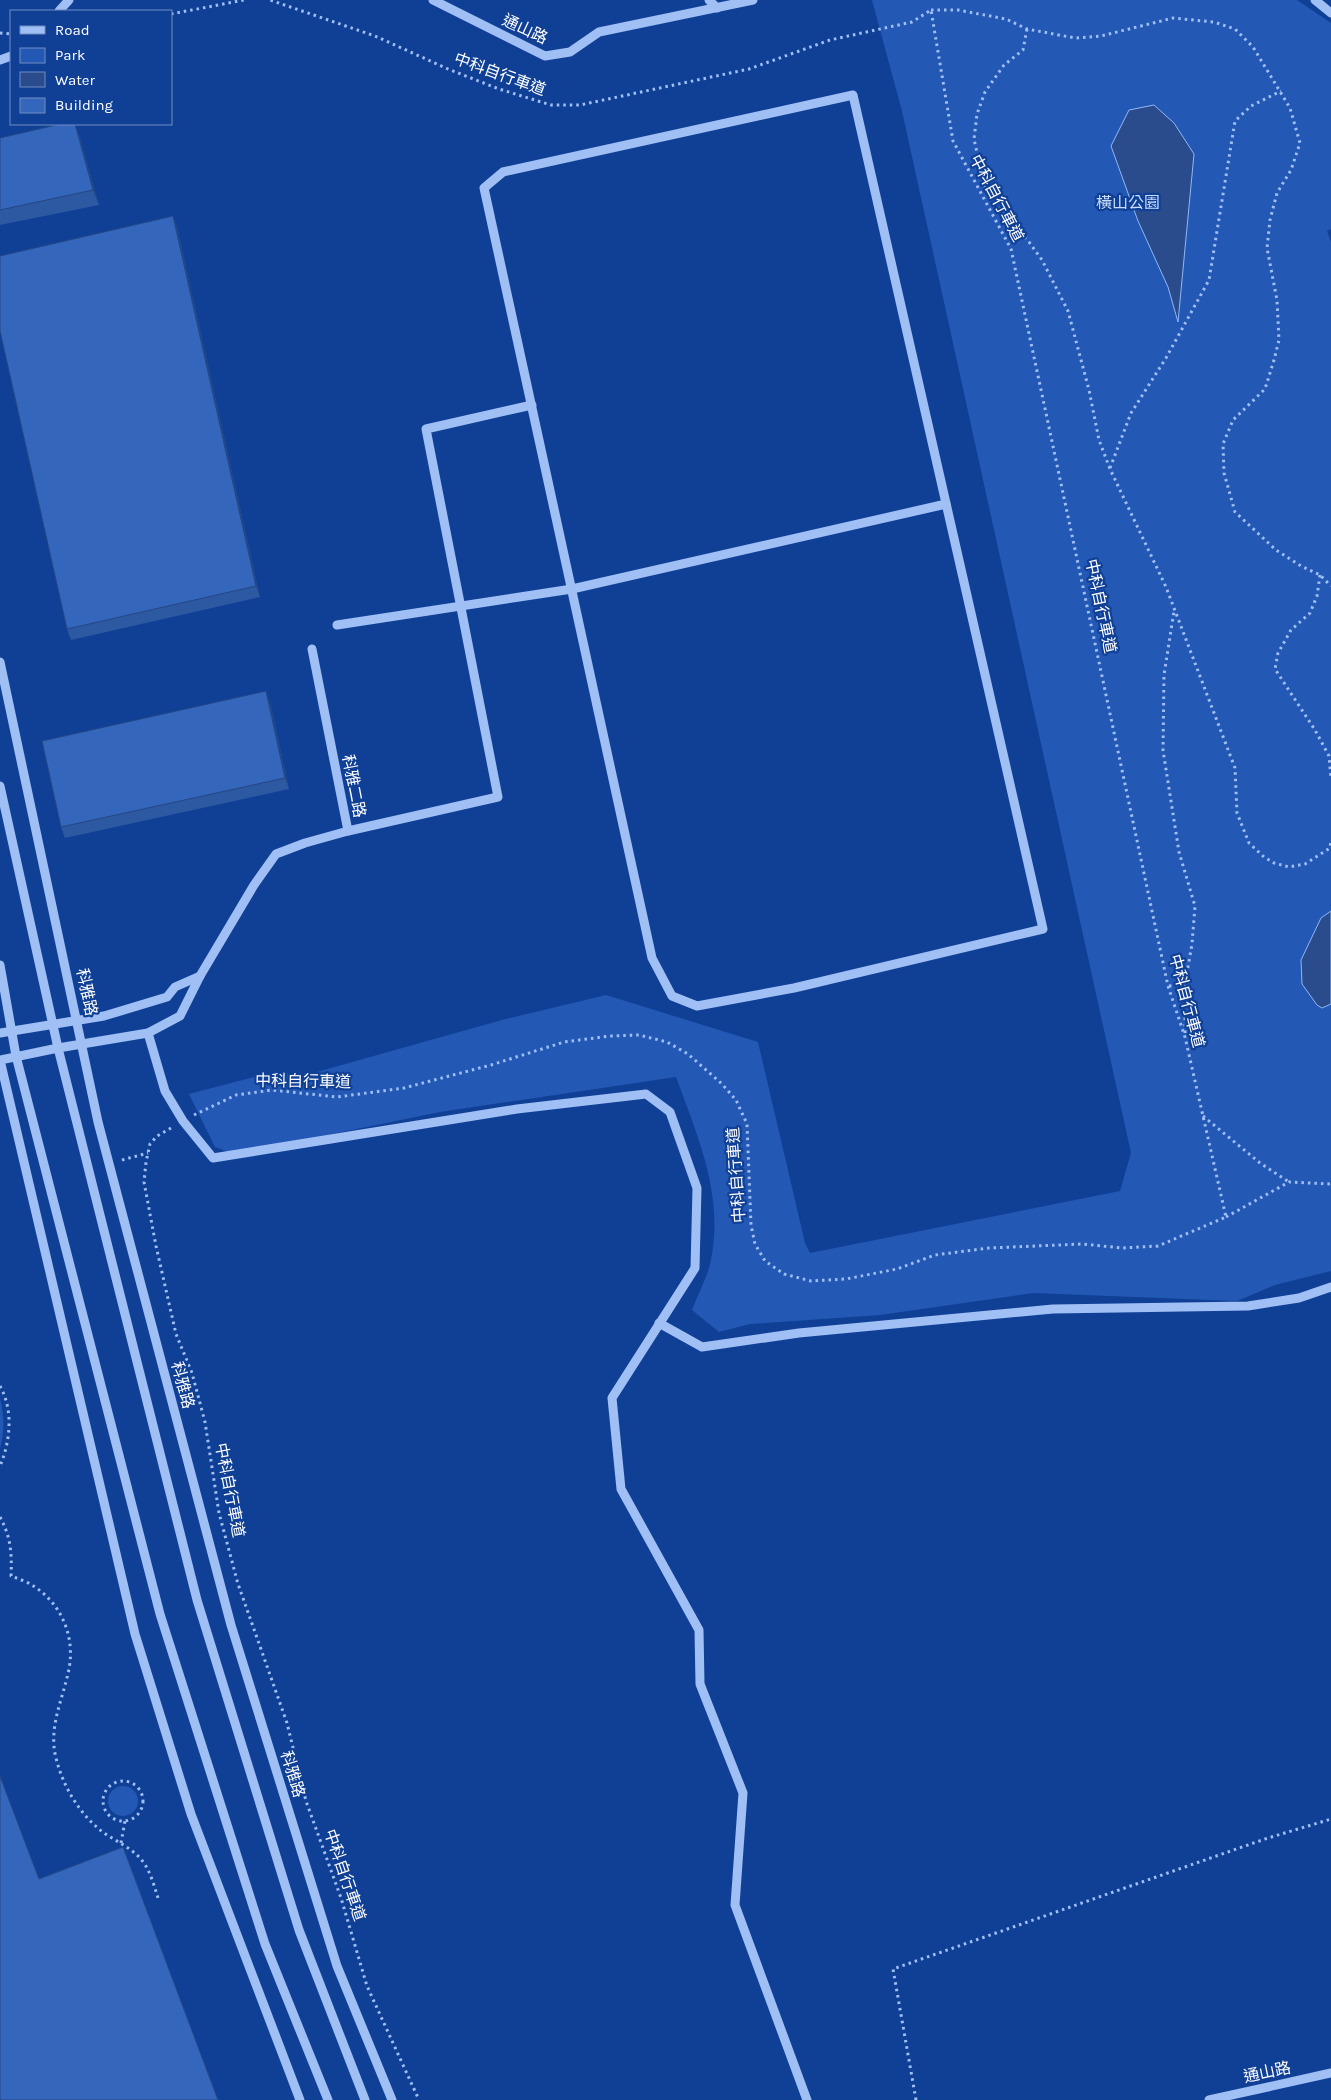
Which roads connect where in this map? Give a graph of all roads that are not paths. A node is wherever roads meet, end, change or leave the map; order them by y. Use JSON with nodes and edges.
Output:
{"nodes":[{"id":1,"x":69,"y":0,"type":"edge"},
{"id":2,"x":432,"y":0,"type":"edge"},
{"id":3,"x":709,"y":0,"type":"edge"},
{"id":4,"x":753,"y":0,"type":"edge"},
{"id":5,"x":1314,"y":0,"type":"edge"},
{"id":6,"x":717,"y":8,"type":"junction"},
{"id":7,"x":60,"y":10,"type":"edge"},
{"id":8,"x":1331,"y":13,"type":"edge"},
{"id":9,"x":532,"y":405,"type":"junction"},
{"id":10,"x":946,"y":504,"type":"junction"},
{"id":11,"x":572,"y":589,"type":"junction"},
{"id":12,"x":461,"y":606,"type":"junction"},
{"id":13,"x":337,"y":625,"type":"dead end"},
{"id":14,"x":312,"y":649,"type":"dead end"},
{"id":15,"x":0,"y":662,"type":"edge"},
{"id":16,"x":0,"y":786,"type":"edge"},
{"id":17,"x":348,"y":831,"type":"junction"},
{"id":18,"x":0,"y":965,"type":"edge"},
{"id":19,"x":200,"y":976,"type":"junction"},
{"id":20,"x":77,"y":1019,"type":"junction"},
{"id":21,"x":52,"y":1023,"type":"junction"},
{"id":22,"x":12,"y":1032,"type":"junction"},
{"id":23,"x":0,"y":1033,"type":"edge"},
{"id":24,"x":148,"y":1033,"type":"junction"},
{"id":25,"x":82,"y":1044,"type":"junction"},
{"id":26,"x":58,"y":1048,"type":"junction"},
{"id":27,"x":16,"y":1056,"type":"junction"},
{"id":28,"x":0,"y":1060,"type":"edge"},
{"id":29,"x":1331,"y":1287,"type":"edge"},
{"id":30,"x":659,"y":1323,"type":"junction"},
{"id":31,"x":1331,"y":2073,"type":"edge"},
{"id":32,"x":1225,"y":2098,"type":"edge"},
{"id":33,"x":300,"y":2100,"type":"edge"},
{"id":34,"x":328,"y":2100,"type":"edge"},
{"id":35,"x":365,"y":2100,"type":"edge"},
{"id":36,"x":392,"y":2100,"type":"edge"},
{"id":37,"x":807,"y":2100,"type":"edge"},
{"id":38,"x":1208,"y":2100,"type":"edge"}],
"edges":[{"from":1,"to":7,"type":"street"},
{"from":2,"to":6,"type":"street","name":"通山路"},
{"from":3,"to":6,"type":"street"},
{"from":4,"to":6,"type":"street","name":"通山路"},
{"from":5,"to":8,"type":"street"},
{"from":9,"to":10,"type":"street"},
{"from":9,"to":11,"type":"street"},
{"from":9,"to":12,"type":"street"},
{"from":10,"to":11,"type":"street"},
{"from":10,"to":11,"type":"street"},
{"from":11,"to":12,"type":"street"},
{"from":12,"to":13,"type":"street"},
{"from":12,"to":17,"type":"street"},
{"from":14,"to":17,"type":"street","name":"科雅二路"},
{"from":15,"to":20,"type":"street","name":"科雅路"},
{"from":16,"to":21,"type":"street"},
{"from":17,"to":19,"type":"street","name":"科雅二路"},
{"from":18,"to":22,"type":"street"},
{"from":19,"to":20,"type":"street"},
{"from":19,"to":24,"type":"street","name":"科雅二路"},
{"from":20,"to":21,"type":"street"},
{"from":20,"to":25,"type":"street","name":"科雅路"},
{"from":21,"to":22,"type":"street"},
{"from":21,"to":26,"type":"street"},
{"from":22,"to":23,"type":"street"},
{"from":22,"to":27,"type":"street"},
{"from":24,"to":25,"type":"street","name":"科雅二路"},
{"from":24,"to":30,"type":"street"},
{"from":25,"to":26,"type":"street","name":"科雅二路"},
{"from":25,"to":36,"type":"street","name":"科雅路"},
{"from":26,"to":27,"type":"street","name":"科雅二路"},
{"from":26,"to":35,"type":"street"},
{"from":27,"to":28,"type":"street","name":"科雅二路"},
{"from":27,"to":34,"type":"street"},
{"from":28,"to":33,"type":"street"},
{"from":29,"to":30,"type":"street"},
{"from":30,"to":37,"type":"street"},
{"from":31,"to":32,"type":"street","name":"通山路"},
{"from":32,"to":38,"type":"street","name":"通山路"}]}
